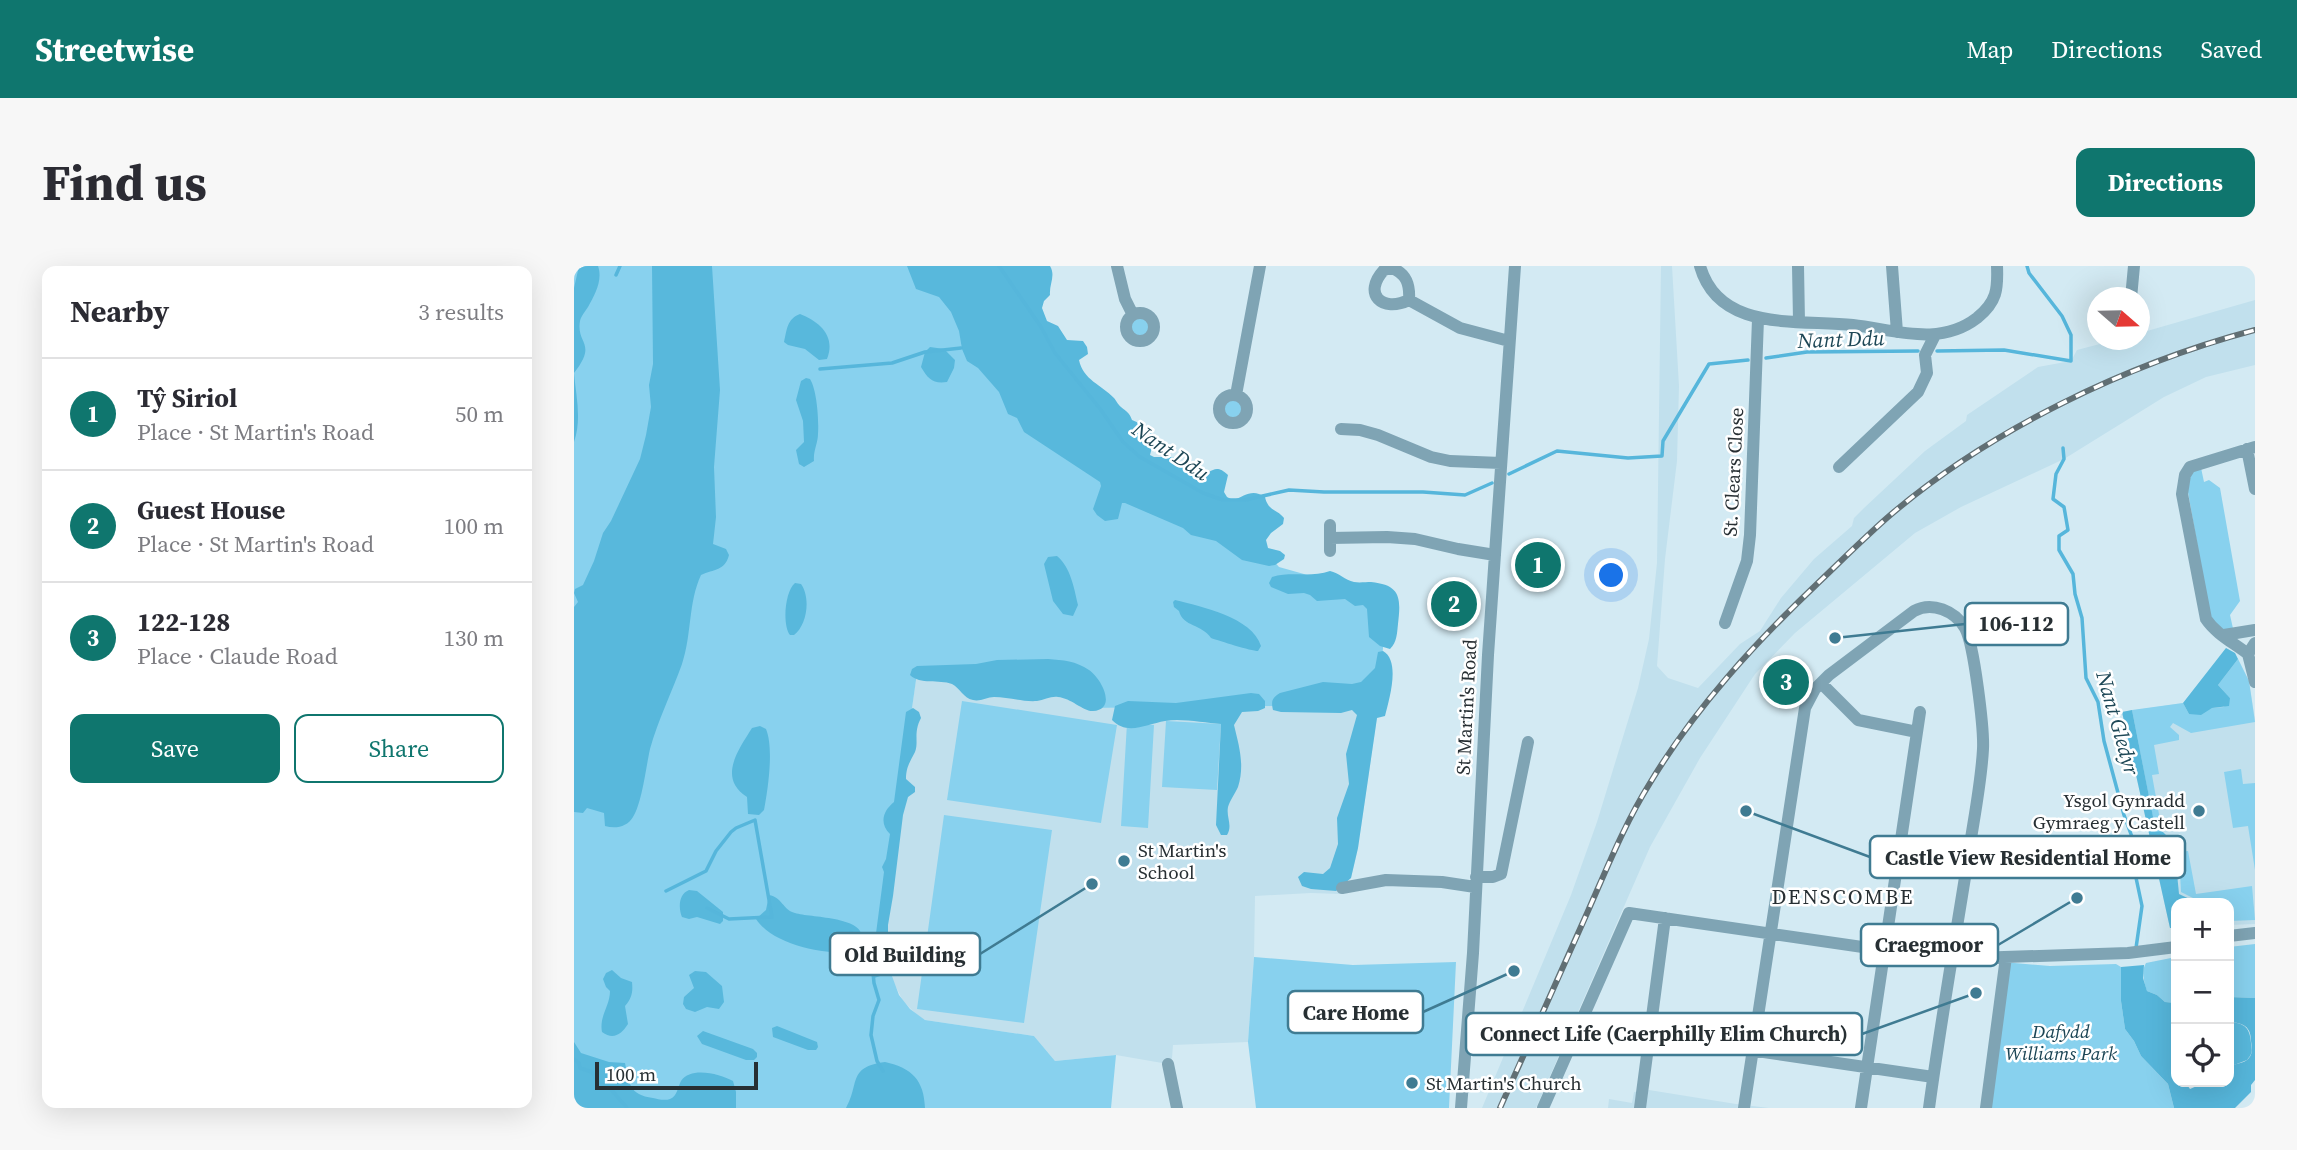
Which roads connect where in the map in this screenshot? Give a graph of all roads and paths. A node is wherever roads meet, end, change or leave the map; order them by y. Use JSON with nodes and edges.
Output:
{"nodes":[{"id":1,"x":1117,"y":266,"type":"edge"},
{"id":2,"x":1260,"y":266,"type":"edge"},
{"id":3,"x":1515,"y":266,"type":"edge"},
{"id":4,"x":1700,"y":266,"type":"edge"},
{"id":5,"x":1798,"y":266,"type":"edge"},
{"id":6,"x":1892,"y":266,"type":"edge"},
{"id":7,"x":1997,"y":266,"type":"edge"},
{"id":8,"x":2134,"y":266,"type":"edge"},
{"id":9,"x":2132,"y":287,"type":"edge"},
{"id":10,"x":1409,"y":300,"type":"dead end"},
{"id":11,"x":1133,"y":315,"type":"dead end"},
{"id":12,"x":1758,"y":319,"type":"junction"},
{"id":13,"x":1799,"y":321,"type":"junction"},
{"id":14,"x":1897,"y":332,"type":"junction"},
{"id":15,"x":1935,"y":335,"type":"junction"},
{"id":16,"x":1509,"y":341,"type":"junction"},
{"id":17,"x":1236,"y":395,"type":"dead end"},
{"id":18,"x":1341,"y":429,"type":"dead end"},
{"id":19,"x":2251,"y":448,"type":"edge"},
{"id":20,"x":1501,"y":463,"type":"junction"},
{"id":21,"x":1839,"y":467,"type":"dead end"},
{"id":22,"x":2255,"y":489,"type":"edge"},
{"id":23,"x":1330,"y":538,"type":"dead end"},
{"id":24,"x":1495,"y":555,"type":"junction"},
{"id":25,"x":1725,"y":623,"type":"dead end"},
{"id":26,"x":2255,"y":630,"type":"edge"},
{"id":27,"x":2224,"y":635,"type":"junction"},
{"id":28,"x":2252,"y":649,"type":"edge"},
{"id":29,"x":2255,"y":682,"type":"edge"},
{"id":30,"x":1821,"y":683,"type":"junction"},
{"id":31,"x":1920,"y":712,"type":"dead end"},
{"id":32,"x":1917,"y":732,"type":"junction"},
{"id":33,"x":1528,"y":742,"type":"dead end"},
{"id":34,"x":1476,"y":882,"type":"junction"},
{"id":35,"x":1342,"y":888,"type":"dead end"},
{"id":36,"x":1665,"y":918,"type":"junction"},
{"id":37,"x":1770,"y":933,"type":"junction"},
{"id":38,"x":2255,"y":933,"type":"edge"},
{"id":39,"x":2234,"y":935,"type":"edge"},
{"id":40,"x":2171,"y":948,"type":"edge"},
{"id":41,"x":1884,"y":950,"type":"junction"},
{"id":42,"x":2006,"y":957,"type":"junction"},
{"id":43,"x":1952,"y":959,"type":"junction"},
{"id":44,"x":1579,"y":1025,"type":"junction"},
{"id":45,"x":1650,"y":1035,"type":"junction"},
{"id":46,"x":1753,"y":1051,"type":"junction"},
{"id":47,"x":1168,"y":1064,"type":"dead end"},
{"id":48,"x":1867,"y":1068,"type":"junction"},
{"id":49,"x":1933,"y":1077,"type":"junction"},
{"id":50,"x":1177,"y":1108,"type":"edge"},
{"id":51,"x":1461,"y":1108,"type":"edge"},
{"id":52,"x":1543,"y":1108,"type":"edge"},
{"id":53,"x":1640,"y":1108,"type":"edge"},
{"id":54,"x":1744,"y":1108,"type":"edge"},
{"id":55,"x":1861,"y":1108,"type":"edge"},
{"id":56,"x":1928,"y":1108,"type":"edge"},
{"id":57,"x":1986,"y":1108,"type":"edge"}],
"edges":[{"from":1,"to":11,"type":"street"},
{"from":2,"to":17,"type":"street"},
{"from":3,"to":16,"type":"street","name":"St Martin's Road"},
{"from":4,"to":12,"type":"street"},
{"from":5,"to":13,"type":"street"},
{"from":6,"to":14,"type":"street"},
{"from":7,"to":15,"type":"street"},
{"from":8,"to":9,"type":"street"},
{"from":10,"to":16,"type":"street"},
{"from":12,"to":13,"type":"street"},
{"from":12,"to":25,"type":"street","name":"St. Clears Close"},
{"from":13,"to":14,"type":"street"},
{"from":14,"to":15,"type":"street"},
{"from":15,"to":21,"type":"street"},
{"from":16,"to":20,"type":"street","name":"St Martin's Road"},
{"from":18,"to":20,"type":"street"},
{"from":19,"to":22,"type":"street"},
{"from":19,"to":27,"type":"street"},
{"from":20,"to":24,"type":"street","name":"St Martin's Road"},
{"from":23,"to":24,"type":"street"},
{"from":24,"to":34,"type":"street","name":"St Martin's Road"},
{"from":26,"to":27,"type":"street"},
{"from":27,"to":28,"type":"street"},
{"from":28,"to":29,"type":"street"},
{"from":30,"to":32,"type":"street"},
{"from":30,"to":37,"type":"street"},
{"from":30,"to":43,"type":"street"},
{"from":31,"to":32,"type":"street"},
{"from":32,"to":41,"type":"street"},
{"from":33,"to":34,"type":"street"},
{"from":34,"to":35,"type":"street"},
{"from":34,"to":51,"type":"street","name":"St Martin's Road"},
{"from":36,"to":37,"type":"street"},
{"from":36,"to":44,"type":"street"},
{"from":36,"to":45,"type":"street"},
{"from":37,"to":41,"type":"street"},
{"from":37,"to":46,"type":"street"},
{"from":38,"to":39,"type":"street"},
{"from":40,"to":42,"type":"street"},
{"from":41,"to":43,"type":"street"},
{"from":41,"to":48,"type":"street"},
{"from":42,"to":43,"type":"street"},
{"from":42,"to":57,"type":"street"},
{"from":43,"to":49,"type":"street"},
{"from":44,"to":45,"type":"street"},
{"from":44,"to":52,"type":"street"},
{"from":45,"to":46,"type":"street"},
{"from":45,"to":53,"type":"street"},
{"from":46,"to":48,"type":"street"},
{"from":46,"to":54,"type":"street"},
{"from":47,"to":50,"type":"street"},
{"from":48,"to":49,"type":"street"},
{"from":48,"to":55,"type":"street"},
{"from":49,"to":56,"type":"street"}]}
